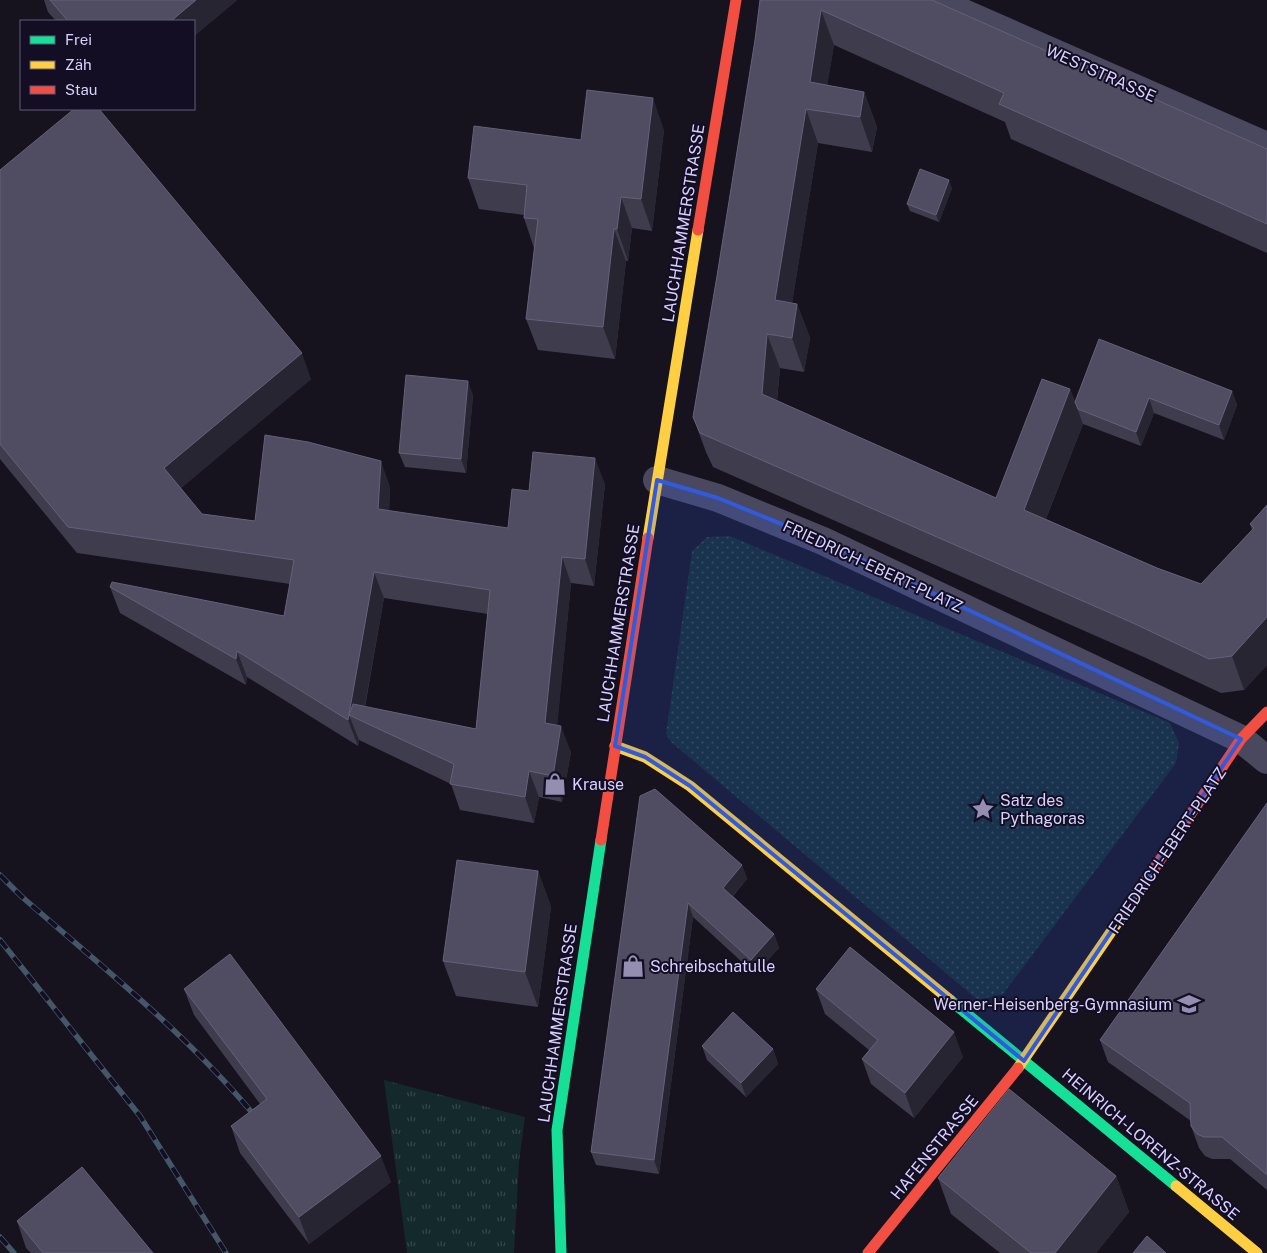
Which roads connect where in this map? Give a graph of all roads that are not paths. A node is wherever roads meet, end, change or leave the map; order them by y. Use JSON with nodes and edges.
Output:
{"nodes":[{"id":1,"x":736,"y":0,"type":"edge"},
{"id":2,"x":934,"y":0,"type":"edge"},
{"id":3,"x":1267,"y":146,"type":"edge"},
{"id":4,"x":657,"y":480,"type":"junction"},
{"id":5,"x":1267,"y":712,"type":"edge"},
{"id":6,"x":1241,"y":739,"type":"junction"},
{"id":7,"x":615,"y":746,"type":"junction"},
{"id":8,"x":1267,"y":760,"type":"edge"},
{"id":9,"x":1024,"y":1061,"type":"junction"},
{"id":10,"x":561,"y":1253,"type":"edge"},
{"id":11,"x":868,"y":1253,"type":"edge"},
{"id":12,"x":1257,"y":1253,"type":"edge"}],
"edges":[{"from":1,"to":4,"type":"street","name":"LAUCHHAMMERSTRASSE"},
{"from":2,"to":3,"type":"street","name":"WESTSTRASSE"},
{"from":4,"to":6,"type":"street","name":"FRIEDRICH-EBERT-PLATZ"},
{"from":4,"to":7,"type":"street","name":"LAUCHHAMMERSTRASSE"},
{"from":5,"to":6,"type":"street"},
{"from":6,"to":8,"type":"street"},
{"from":6,"to":9,"type":"street","name":"FRIEDRICH-EBERT-PLATZ"},
{"from":7,"to":9,"type":"street"},
{"from":7,"to":10,"type":"street","name":"LAUCHHAMMERSTRASSE"},
{"from":9,"to":11,"type":"street","name":"HAFENSTRASSE"},
{"from":9,"to":12,"type":"street","name":"HEINRICH-LORENZ-STRASSE"}]}
